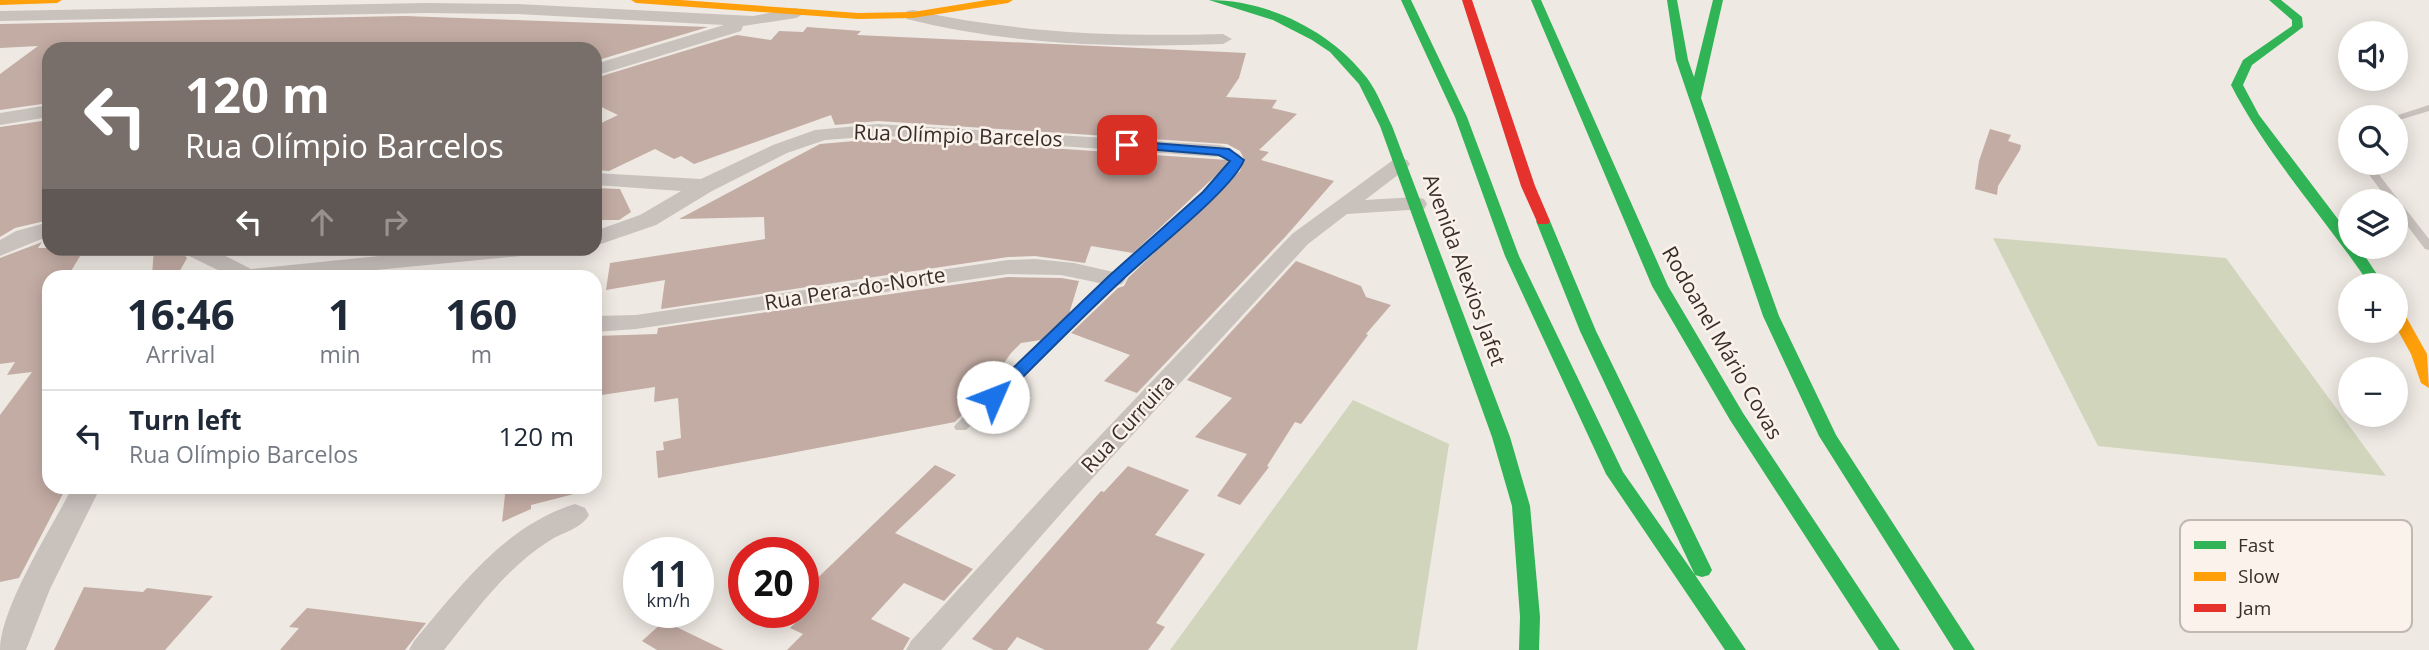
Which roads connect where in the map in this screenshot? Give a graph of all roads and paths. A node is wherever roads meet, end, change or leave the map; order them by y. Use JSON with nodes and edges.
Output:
{"nodes":[{"id":1,"x":57,"y":0,"type":"edge"},
{"id":2,"x":636,"y":0,"type":"edge"},
{"id":3,"x":1008,"y":0,"type":"edge"},
{"id":4,"x":1214,"y":0,"type":"edge"},
{"id":5,"x":1406,"y":0,"type":"edge"},
{"id":6,"x":1467,"y":0,"type":"edge"},
{"id":7,"x":1536,"y":0,"type":"edge"},
{"id":8,"x":1672,"y":0,"type":"edge"},
{"id":9,"x":1718,"y":0,"type":"edge"},
{"id":10,"x":2274,"y":0,"type":"edge"},
{"id":11,"x":0,"y":2,"type":"edge"},
{"id":12,"x":796,"y":13,"type":"junction"},
{"id":13,"x":913,"y":15,"type":"junction"},
{"id":14,"x":0,"y":16,"type":"edge"},
{"id":15,"x":753,"y":21,"type":"junction"},
{"id":16,"x":1223,"y":39,"type":"dead end"},
{"id":17,"x":602,"y":67,"type":"edge"},
{"id":18,"x":1695,"y":100,"type":"junction"},
{"id":19,"x":2429,"y":108,"type":"edge"},
{"id":20,"x":42,"y":112,"type":"edge"},
{"id":21,"x":2408,"y":114,"type":"edge"},
{"id":22,"x":0,"y":119,"type":"edge"},
{"id":23,"x":1219,"y":151,"type":"joint"},
{"id":24,"x":1400,"y":164,"type":"junction"},
{"id":25,"x":602,"y":179,"type":"edge"},
{"id":26,"x":704,"y":186,"type":"junction"},
{"id":27,"x":1416,"y":204,"type":"junction"},
{"id":28,"x":1343,"y":208,"type":"junction"},
{"id":29,"x":2408,"y":219,"type":"edge"},
{"id":30,"x":2338,"y":229,"type":"edge"},
{"id":31,"x":42,"y":231,"type":"edge"},
{"id":32,"x":602,"y":236,"type":"edge"},
{"id":33,"x":2429,"y":247,"type":"edge"},
{"id":34,"x":0,"y":249,"type":"edge"},
{"id":35,"x":207,"y":256,"type":"edge"},
{"id":36,"x":451,"y":256,"type":"edge"},
{"id":37,"x":236,"y":270,"type":"edge"},
{"id":38,"x":309,"y":270,"type":"edge"},
{"id":39,"x":1114,"y":279,"type":"junction"},
{"id":40,"x":602,"y":324,"type":"edge"},
{"id":41,"x":2408,"y":334,"type":"edge"},
{"id":42,"x":2429,"y":383,"type":"edge"},
{"id":43,"x":961,"y":427,"type":"dead end"},
{"id":44,"x":83,"y":494,"type":"edge"},
{"id":45,"x":575,"y":515,"type":"dead end"},
{"id":46,"x":10,"y":650,"type":"edge"},
{"id":47,"x":425,"y":650,"type":"edge"},
{"id":48,"x":922,"y":650,"type":"edge"},
{"id":49,"x":1529,"y":650,"type":"edge"},
{"id":50,"x":1737,"y":650,"type":"edge"},
{"id":51,"x":1889,"y":650,"type":"edge"},
{"id":52,"x":1965,"y":650,"type":"edge"}],
"edges":[{"from":1,"to":11,"type":"main road"},
{"from":2,"to":12,"type":"main road"},
{"from":3,"to":13,"type":"main road"},
{"from":4,"to":24,"type":"main road","name":"Avenida Alexios Jafet"},
{"from":5,"to":50,"type":"main road"},
{"from":6,"to":50,"type":"main road"},
{"from":7,"to":51,"type":"main road","name":"Rodoanel Mário Covas"},
{"from":8,"to":18,"type":"main road"},
{"from":9,"to":18,"type":"main road"},
{"from":10,"to":30,"type":"main road"},
{"from":12,"to":13,"type":"main road"},
{"from":12,"to":15,"type":"street"},
{"from":13,"to":16,"type":"street"},
{"from":14,"to":15,"type":"street"},
{"from":15,"to":17,"type":"street"},
{"from":18,"to":52,"type":"main road"},
{"from":19,"to":21,"type":"lane"},
{"from":20,"to":22,"type":"street"},
{"from":23,"to":26,"type":"street","name":"Rua Olímpio Barcelos"},
{"from":23,"to":39,"type":"lane"},
{"from":24,"to":27,"type":"main road","name":"Avenida Alexios Jafet"},
{"from":24,"to":28,"type":"street","name":"Rua Curruira"},
{"from":25,"to":26,"type":"street"},
{"from":26,"to":32,"type":"street","name":"Rua Olímpio Barcelos"},
{"from":27,"to":28,"type":"street"},
{"from":27,"to":49,"type":"main road","name":"Avenida Alexios Jafet"},
{"from":28,"to":48,"type":"street","name":"Rua Curruira"},
{"from":29,"to":33,"type":"lane"},
{"from":31,"to":34,"type":"street"},
{"from":35,"to":37,"type":"street"},
{"from":36,"to":38,"type":"street"},
{"from":39,"to":40,"type":"street","name":"Rua Pera-do-Norte"},
{"from":39,"to":43,"type":"lane"},
{"from":41,"to":42,"type":"main road"},
{"from":44,"to":46,"type":"street"},
{"from":45,"to":47,"type":"street"}]}
